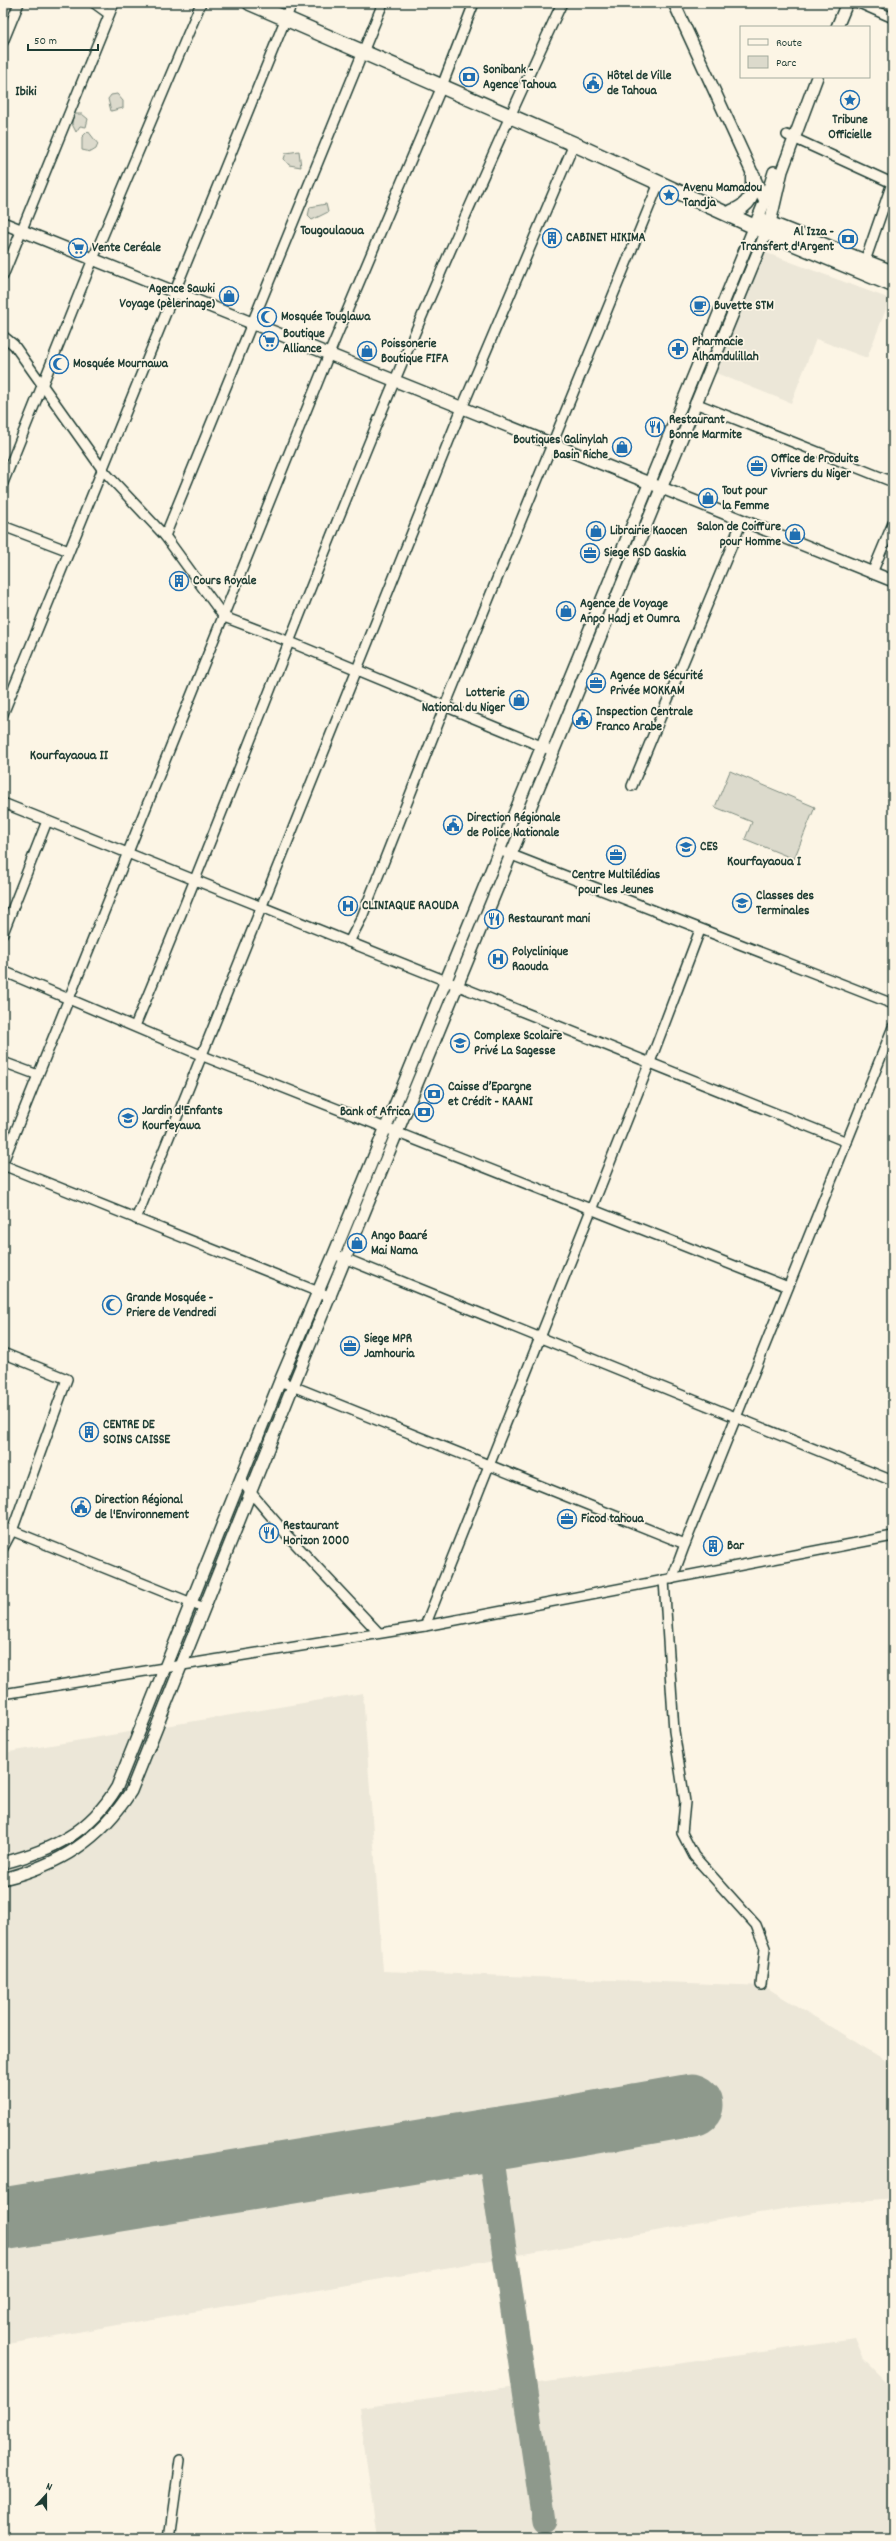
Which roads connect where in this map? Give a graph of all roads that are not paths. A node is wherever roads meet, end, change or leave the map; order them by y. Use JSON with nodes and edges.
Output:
{"nodes":[{"id":1,"x":19,"y":3,"type":"edge"},
{"id":2,"x":94,"y":3,"type":"edge"},
{"id":3,"x":114,"y":3,"type":"edge"},
{"id":4,"x":201,"y":3,"type":"edge"},
{"id":5,"x":292,"y":3,"type":"edge"},
{"id":6,"x":383,"y":3,"type":"edge"},
{"id":7,"x":474,"y":3,"type":"edge"},
{"id":8,"x":562,"y":3,"type":"edge"},
{"id":9,"x":674,"y":3,"type":"edge"},
{"id":10,"x":839,"y":3,"type":"edge"},
{"id":11,"x":847,"y":3,"type":"edge"},
{"id":12,"x":859,"y":3,"type":"edge"},
{"id":13,"x":256,"y":4,"type":"edge"},
{"id":14,"x":109,"y":14,"type":"junction"},
{"id":15,"x":893,"y":18,"type":"edge"},
{"id":16,"x":287,"y":19,"type":"junction"},
{"id":17,"x":830,"y":26,"type":"edge"},
{"id":18,"x":837,"y":26,"type":"edge"},
{"id":19,"x":3,"y":42,"type":"edge"},
{"id":20,"x":363,"y":51,"type":"junction"},
{"id":21,"x":809,"y":78,"type":"edge"},
{"id":22,"x":817,"y":78,"type":"edge"},
{"id":23,"x":442,"y":86,"type":"junction"},
{"id":24,"x":510,"y":115,"type":"junction"},
{"id":25,"x":790,"y":137,"type":"junction"},
{"id":26,"x":574,"y":144,"type":"junction"},
{"id":27,"x":753,"y":176,"type":"junction"},
{"id":28,"x":659,"y":182,"type":"junction"},
{"id":29,"x":893,"y":182,"type":"edge"},
{"id":30,"x":765,"y":201,"type":"junction"},
{"id":31,"x":725,"y":210,"type":"junction"},
{"id":32,"x":3,"y":223,"type":"edge"},
{"id":33,"x":762,"y":225,"type":"junction"},
{"id":34,"x":21,"y":230,"type":"junction"},
{"id":35,"x":93,"y":259,"type":"junction"},
{"id":36,"x":865,"y":261,"type":"junction"},
{"id":37,"x":893,"y":273,"type":"edge"},
{"id":38,"x":3,"y":276,"type":"edge"},
{"id":39,"x":893,"y":285,"type":"edge"},
{"id":40,"x":174,"y":292,"type":"junction"},
{"id":41,"x":251,"y":323,"type":"junction"},
{"id":42,"x":3,"y":336,"type":"edge"},
{"id":43,"x":329,"y":354,"type":"junction"},
{"id":44,"x":394,"y":381,"type":"junction"},
{"id":45,"x":42,"y":385,"type":"junction"},
{"id":46,"x":695,"y":404,"type":"junction"},
{"id":47,"x":462,"y":408,"type":"junction"},
{"id":48,"x":553,"y":444,"type":"junction"},
{"id":49,"x":102,"y":469,"type":"junction"},
{"id":50,"x":893,"y":482,"type":"edge"},
{"id":51,"x":3,"y":483,"type":"edge"},
{"id":52,"x":649,"y":483,"type":"junction"},
{"id":53,"x":661,"y":488,"type":"junction"},
{"id":54,"x":742,"y":521,"type":"junction"},
{"id":55,"x":893,"y":523,"type":"edge"},
{"id":56,"x":3,"y":526,"type":"edge"},
{"id":57,"x":165,"y":536,"type":"junction"},
{"id":58,"x":69,"y":551,"type":"junction"},
{"id":59,"x":872,"y":573,"type":"junction"},
{"id":60,"x":893,"y":581,"type":"edge"},
{"id":61,"x":224,"y":617,"type":"junction"},
{"id":62,"x":290,"y":642,"type":"junction"},
{"id":63,"x":357,"y":669,"type":"junction"},
{"id":64,"x":445,"y":706,"type":"junction"},
{"id":65,"x":3,"y":714,"type":"edge"},
{"id":66,"x":542,"y":746,"type":"junction"},
{"id":67,"x":554,"y":751,"type":"junction"},
{"id":68,"x":632,"y":786,"type":"dead end"},
{"id":69,"x":3,"y":803,"type":"edge"},
{"id":70,"x":47,"y":821,"type":"junction"},
{"id":71,"x":500,"y":850,"type":"junction"},
{"id":72,"x":128,"y":853,"type":"junction"},
{"id":73,"x":511,"y":854,"type":"junction"},
{"id":74,"x":196,"y":880,"type":"junction"},
{"id":75,"x":262,"y":907,"type":"junction"},
{"id":76,"x":700,"y":930,"type":"junction"},
{"id":77,"x":3,"y":933,"type":"edge"},
{"id":78,"x":349,"y":942,"type":"junction"},
{"id":79,"x":3,"y":971,"type":"edge"},
{"id":80,"x":446,"y":981,"type":"junction"},
{"id":81,"x":458,"y":985,"type":"junction"},
{"id":82,"x":70,"y":997,"type":"junction"},
{"id":83,"x":893,"y":1004,"type":"edge"},
{"id":84,"x":135,"y":1026,"type":"junction"},
{"id":85,"x":893,"y":1027,"type":"edge"},
{"id":86,"x":204,"y":1056,"type":"junction"},
{"id":87,"x":414,"y":1059,"type":"junction"},
{"id":88,"x":3,"y":1062,"type":"edge"},
{"id":89,"x":650,"y":1062,"type":"junction"},
{"id":90,"x":426,"y":1064,"type":"junction"},
{"id":91,"x":38,"y":1075,"type":"junction"},
{"id":92,"x":386,"y":1128,"type":"junction"},
{"id":93,"x":397,"y":1132,"type":"junction"},
{"id":94,"x":847,"y":1142,"type":"junction"},
{"id":95,"x":3,"y":1163,"type":"edge"},
{"id":96,"x":591,"y":1210,"type":"junction"},
{"id":97,"x":136,"y":1219,"type":"junction"},
{"id":98,"x":334,"y":1254,"type":"junction"},
{"id":99,"x":346,"y":1259,"type":"junction"},
{"id":100,"x":788,"y":1287,"type":"junction"},
{"id":101,"x":318,"y":1292,"type":"junction"},
{"id":102,"x":331,"y":1297,"type":"junction"},
{"id":103,"x":540,"y":1338,"type":"junction"},
{"id":104,"x":3,"y":1353,"type":"edge"},
{"id":105,"x":280,"y":1381,"type":"junction"},
{"id":106,"x":293,"y":1386,"type":"junction"},
{"id":107,"x":736,"y":1418,"type":"junction"},
{"id":108,"x":490,"y":1464,"type":"junction"},
{"id":109,"x":241,"y":1481,"type":"junction"},
{"id":110,"x":893,"y":1482,"type":"edge"},
{"id":111,"x":252,"y":1493,"type":"junction"},
{"id":112,"x":7,"y":1529,"type":"edge"},
{"id":113,"x":893,"y":1536,"type":"edge"},
{"id":114,"x":685,"y":1544,"type":"junction"},
{"id":115,"x":3,"y":1548,"type":"edge"},
{"id":116,"x":668,"y":1579,"type":"junction"},
{"id":117,"x":191,"y":1603,"type":"junction"},
{"id":118,"x":204,"y":1608,"type":"junction"},
{"id":119,"x":425,"y":1626,"type":"junction"},
{"id":120,"x":378,"y":1632,"type":"junction"},
{"id":121,"x":182,"y":1666,"type":"junction"},
{"id":122,"x":165,"y":1668,"type":"junction"},
{"id":123,"x":3,"y":1694,"type":"edge"},
{"id":124,"x":3,"y":1863,"type":"edge"},
{"id":125,"x":3,"y":1878,"type":"edge"},
{"id":126,"x":761,"y":1985,"type":"dead end"},
{"id":127,"x":180,"y":2460,"type":"dead end"},
{"id":128,"x":169,"y":2538,"type":"edge"}],
"edges":[{"from":1,"to":19,"type":"street"},
{"from":2,"to":14,"type":"street"},
{"from":3,"to":14,"type":"street"},
{"from":4,"to":35,"type":"street"},
{"from":5,"to":16,"type":"street"},
{"from":6,"to":20,"type":"street"},
{"from":7,"to":23,"type":"street"},
{"from":8,"to":24,"type":"street"},
{"from":9,"to":27,"type":"street"},
{"from":10,"to":17,"type":"street"},
{"from":11,"to":18,"type":"street"},
{"from":12,"to":15,"type":"street"},
{"from":13,"to":16,"type":"main road"},
{"from":14,"to":34,"type":"street"},
{"from":16,"to":20,"type":"main road"},
{"from":16,"to":40,"type":"street"},
{"from":20,"to":23,"type":"main road"},
{"from":20,"to":41,"type":"street"},
{"from":21,"to":25,"type":"street"},
{"from":22,"to":25,"type":"street"},
{"from":23,"to":24,"type":"main road"},
{"from":23,"to":43,"type":"street"},
{"from":24,"to":26,"type":"main road"},
{"from":24,"to":44,"type":"street"},
{"from":25,"to":29,"type":"street"},
{"from":25,"to":30,"type":"street"},
{"from":25,"to":33,"type":"street"},
{"from":26,"to":28,"type":"main road"},
{"from":26,"to":47,"type":"street"},
{"from":27,"to":30,"type":"street"},
{"from":27,"to":31,"type":"main road"},
{"from":28,"to":31,"type":"main road"},
{"from":28,"to":48,"type":"street"},
{"from":29,"to":36,"type":"street"},
{"from":30,"to":33,"type":"street"},
{"from":31,"to":33,"type":"main road"},
{"from":32,"to":34,"type":"street"},
{"from":33,"to":36,"type":"main road"},
{"from":33,"to":39,"type":"main road"},
{"from":33,"to":46,"type":"street"},
{"from":33,"to":52,"type":"street"},
{"from":34,"to":35,"type":"street"},
{"from":34,"to":38,"type":"street"},
{"from":35,"to":40,"type":"street"},
{"from":35,"to":45,"type":"street"},
{"from":36,"to":37,"type":"main road"},
{"from":40,"to":41,"type":"street"},
{"from":40,"to":49,"type":"street"},
{"from":41,"to":43,"type":"street"},
{"from":41,"to":57,"type":"street"},
{"from":42,"to":45,"type":"street"},
{"from":43,"to":44,"type":"street"},
{"from":43,"to":61,"type":"street"},
{"from":44,"to":47,"type":"street"},
{"from":44,"to":62,"type":"street"},
{"from":45,"to":49,"type":"street"},
{"from":45,"to":51,"type":"street"},
{"from":46,"to":50,"type":"street"},
{"from":46,"to":53,"type":"street"},
{"from":47,"to":48,"type":"street"},
{"from":47,"to":63,"type":"street"},
{"from":48,"to":52,"type":"street"},
{"from":48,"to":64,"type":"street"},
{"from":49,"to":57,"type":"street"},
{"from":49,"to":58,"type":"street"},
{"from":52,"to":53,"type":"street"},
{"from":52,"to":66,"type":"street"},
{"from":53,"to":54,"type":"street"},
{"from":53,"to":67,"type":"street"},
{"from":54,"to":59,"type":"street"},
{"from":54,"to":68,"type":"street"},
{"from":55,"to":59,"type":"street"},
{"from":56,"to":58,"type":"street"},
{"from":57,"to":61,"type":"street"},
{"from":58,"to":65,"type":"street"},
{"from":59,"to":60,"type":"street"},
{"from":61,"to":62,"type":"street"},
{"from":61,"to":72,"type":"street"},
{"from":62,"to":63,"type":"street"},
{"from":62,"to":74,"type":"street"},
{"from":63,"to":64,"type":"street"},
{"from":63,"to":75,"type":"street"},
{"from":64,"to":66,"type":"street"},
{"from":64,"to":78,"type":"street"},
{"from":66,"to":67,"type":"street"},
{"from":66,"to":71,"type":"street"},
{"from":67,"to":73,"type":"street"},
{"from":69,"to":70,"type":"street"},
{"from":70,"to":72,"type":"street"},
{"from":70,"to":77,"type":"street"},
{"from":71,"to":73,"type":"street"},
{"from":71,"to":80,"type":"street"},
{"from":72,"to":74,"type":"street"},
{"from":72,"to":82,"type":"street"},
{"from":73,"to":76,"type":"street"},
{"from":73,"to":81,"type":"street"},
{"from":74,"to":75,"type":"street"},
{"from":74,"to":84,"type":"street"},
{"from":75,"to":78,"type":"street"},
{"from":75,"to":86,"type":"street"},
{"from":76,"to":83,"type":"street"},
{"from":76,"to":89,"type":"street"},
{"from":78,"to":80,"type":"street"},
{"from":79,"to":82,"type":"street"},
{"from":80,"to":81,"type":"street"},
{"from":80,"to":87,"type":"street"},
{"from":81,"to":89,"type":"street"},
{"from":81,"to":90,"type":"street"},
{"from":82,"to":84,"type":"street"},
{"from":82,"to":91,"type":"street"},
{"from":84,"to":86,"type":"street"},
{"from":85,"to":94,"type":"street"},
{"from":86,"to":92,"type":"street"},
{"from":86,"to":97,"type":"street"},
{"from":87,"to":90,"type":"street"},
{"from":87,"to":92,"type":"street"},
{"from":88,"to":91,"type":"street"},
{"from":89,"to":94,"type":"street"},
{"from":89,"to":96,"type":"street"},
{"from":90,"to":93,"type":"street"},
{"from":91,"to":95,"type":"street"},
{"from":92,"to":93,"type":"street"},
{"from":92,"to":98,"type":"street"},
{"from":93,"to":96,"type":"street"},
{"from":93,"to":99,"type":"street"},
{"from":94,"to":100,"type":"street"},
{"from":95,"to":97,"type":"street"},
{"from":96,"to":100,"type":"street"},
{"from":96,"to":103,"type":"street"},
{"from":97,"to":101,"type":"street"},
{"from":98,"to":99,"type":"street"},
{"from":98,"to":101,"type":"street"},
{"from":99,"to":102,"type":"street"},
{"from":99,"to":103,"type":"street"},
{"from":100,"to":107,"type":"street"},
{"from":101,"to":102,"type":"street"},
{"from":101,"to":105,"type":"street"},
{"from":102,"to":106,"type":"street"},
{"from":103,"to":107,"type":"street"},
{"from":103,"to":108,"type":"street"},
{"from":104,"to":112,"type":"street"},
{"from":105,"to":106,"type":"street"},
{"from":105,"to":109,"type":"street"},
{"from":106,"to":108,"type":"street"},
{"from":106,"to":111,"type":"street"},
{"from":107,"to":110,"type":"street"},
{"from":107,"to":114,"type":"street"},
{"from":108,"to":114,"type":"street"},
{"from":108,"to":119,"type":"street"},
{"from":109,"to":111,"type":"street"},
{"from":109,"to":117,"type":"street"},
{"from":111,"to":118,"type":"street"},
{"from":111,"to":120,"type":"street"},
{"from":112,"to":115,"type":"street"},
{"from":112,"to":117,"type":"street"},
{"from":113,"to":116,"type":"street"},
{"from":114,"to":116,"type":"street"},
{"from":116,"to":119,"type":"street"},
{"from":116,"to":126,"type":"street"},
{"from":117,"to":118,"type":"street"},
{"from":117,"to":122,"type":"street"},
{"from":118,"to":121,"type":"street"},
{"from":119,"to":120,"type":"street"},
{"from":120,"to":121,"type":"street"},
{"from":121,"to":122,"type":"street"},
{"from":121,"to":125,"type":"street"},
{"from":122,"to":123,"type":"street"},
{"from":122,"to":124,"type":"street"},
{"from":127,"to":128,"type":"street"}]}
